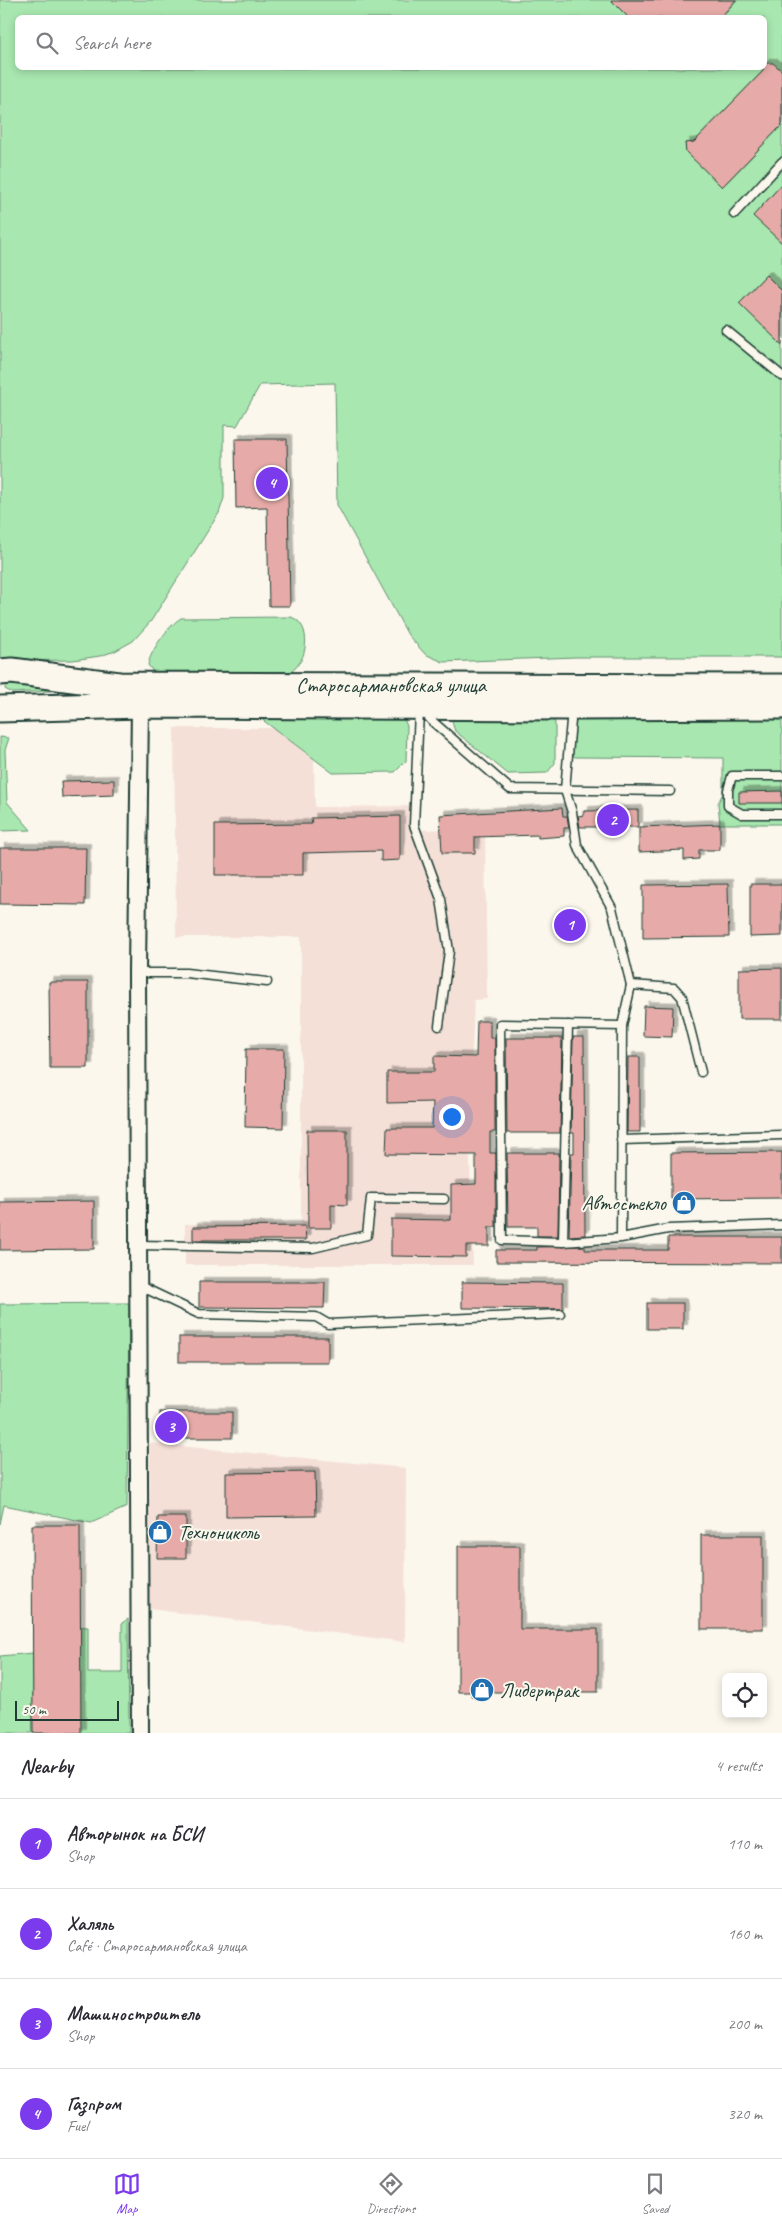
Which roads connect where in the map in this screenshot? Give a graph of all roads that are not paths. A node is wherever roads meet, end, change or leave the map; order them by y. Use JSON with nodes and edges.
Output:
{"nodes":[{"id":1,"x":782,"y":162,"type":"edge"},
{"id":2,"x":734,"y":214,"type":"dead end"},
{"id":3,"x":726,"y":330,"type":"dead end"},
{"id":4,"x":782,"y":376,"type":"edge"},
{"id":5,"x":4,"y":675,"type":"edge"},
{"id":6,"x":782,"y":687,"type":"edge"},
{"id":7,"x":140,"y":705,"type":"junction"},
{"id":8,"x":419,"y":706,"type":"junction"},
{"id":9,"x":782,"y":706,"type":"edge"},
{"id":10,"x":4,"y":707,"type":"edge"},
{"id":11,"x":572,"y":707,"type":"junction"},
{"id":12,"x":782,"y":776,"type":"edge"},
{"id":13,"x":565,"y":790,"type":"junction"},
{"id":14,"x":670,"y":791,"type":"dead end"},
{"id":15,"x":782,"y":814,"type":"edge"},
{"id":16,"x":137,"y":973,"type":"junction"},
{"id":17,"x":267,"y":982,"type":"dead end"},
{"id":18,"x":631,"y":985,"type":"junction"},
{"id":19,"x":568,"y":1025,"type":"junction"},
{"id":20,"x":439,"y":1026,"type":"dead end"},
{"id":21,"x":622,"y":1026,"type":"junction"},
{"id":22,"x":701,"y":1072,"type":"dead end"},
{"id":23,"x":782,"y":1136,"type":"edge"},
{"id":24,"x":621,"y":1140,"type":"junction"},
{"id":25,"x":444,"y":1199,"type":"dead end"},
{"id":26,"x":782,"y":1225,"type":"edge"},
{"id":27,"x":621,"y":1238,"type":"junction"},
{"id":28,"x":563,"y":1242,"type":"junction"},
{"id":29,"x":138,"y":1245,"type":"junction"},
{"id":30,"x":138,"y":1285,"type":"junction"},
{"id":31,"x":560,"y":1314,"type":"dead end"},
{"id":32,"x":140,"y":1733,"type":"edge"}],
"edges":[{"from":1,"to":2,"type":"lane"},
{"from":3,"to":4,"type":"lane"},
{"from":5,"to":6,"type":"main road","name":"Старосармановская улица"},
{"from":7,"to":8,"type":"main road","name":"Старосармановская улица"},
{"from":7,"to":10,"type":"main road","name":"Старосармановская улица"},
{"from":7,"to":16,"type":"street"},
{"from":8,"to":11,"type":"main road","name":"Старосармановская улица"},
{"from":8,"to":13,"type":"lane"},
{"from":8,"to":20,"type":"lane"},
{"from":9,"to":11,"type":"main road","name":"Старосармановская улица"},
{"from":11,"to":13,"type":"lane"},
{"from":12,"to":15,"type":"lane"},
{"from":13,"to":14,"type":"lane"},
{"from":13,"to":18,"type":"lane"},
{"from":16,"to":17,"type":"lane"},
{"from":16,"to":29,"type":"street"},
{"from":18,"to":21,"type":"lane"},
{"from":18,"to":22,"type":"lane"},
{"from":19,"to":21,"type":"lane"},
{"from":19,"to":28,"type":"lane"},
{"from":19,"to":28,"type":"lane"},
{"from":21,"to":24,"type":"lane"},
{"from":23,"to":24,"type":"lane"},
{"from":24,"to":27,"type":"lane"},
{"from":25,"to":29,"type":"lane"},
{"from":26,"to":27,"type":"lane"},
{"from":27,"to":28,"type":"lane"},
{"from":29,"to":30,"type":"street"},
{"from":30,"to":31,"type":"lane"},
{"from":30,"to":32,"type":"street"}]}
